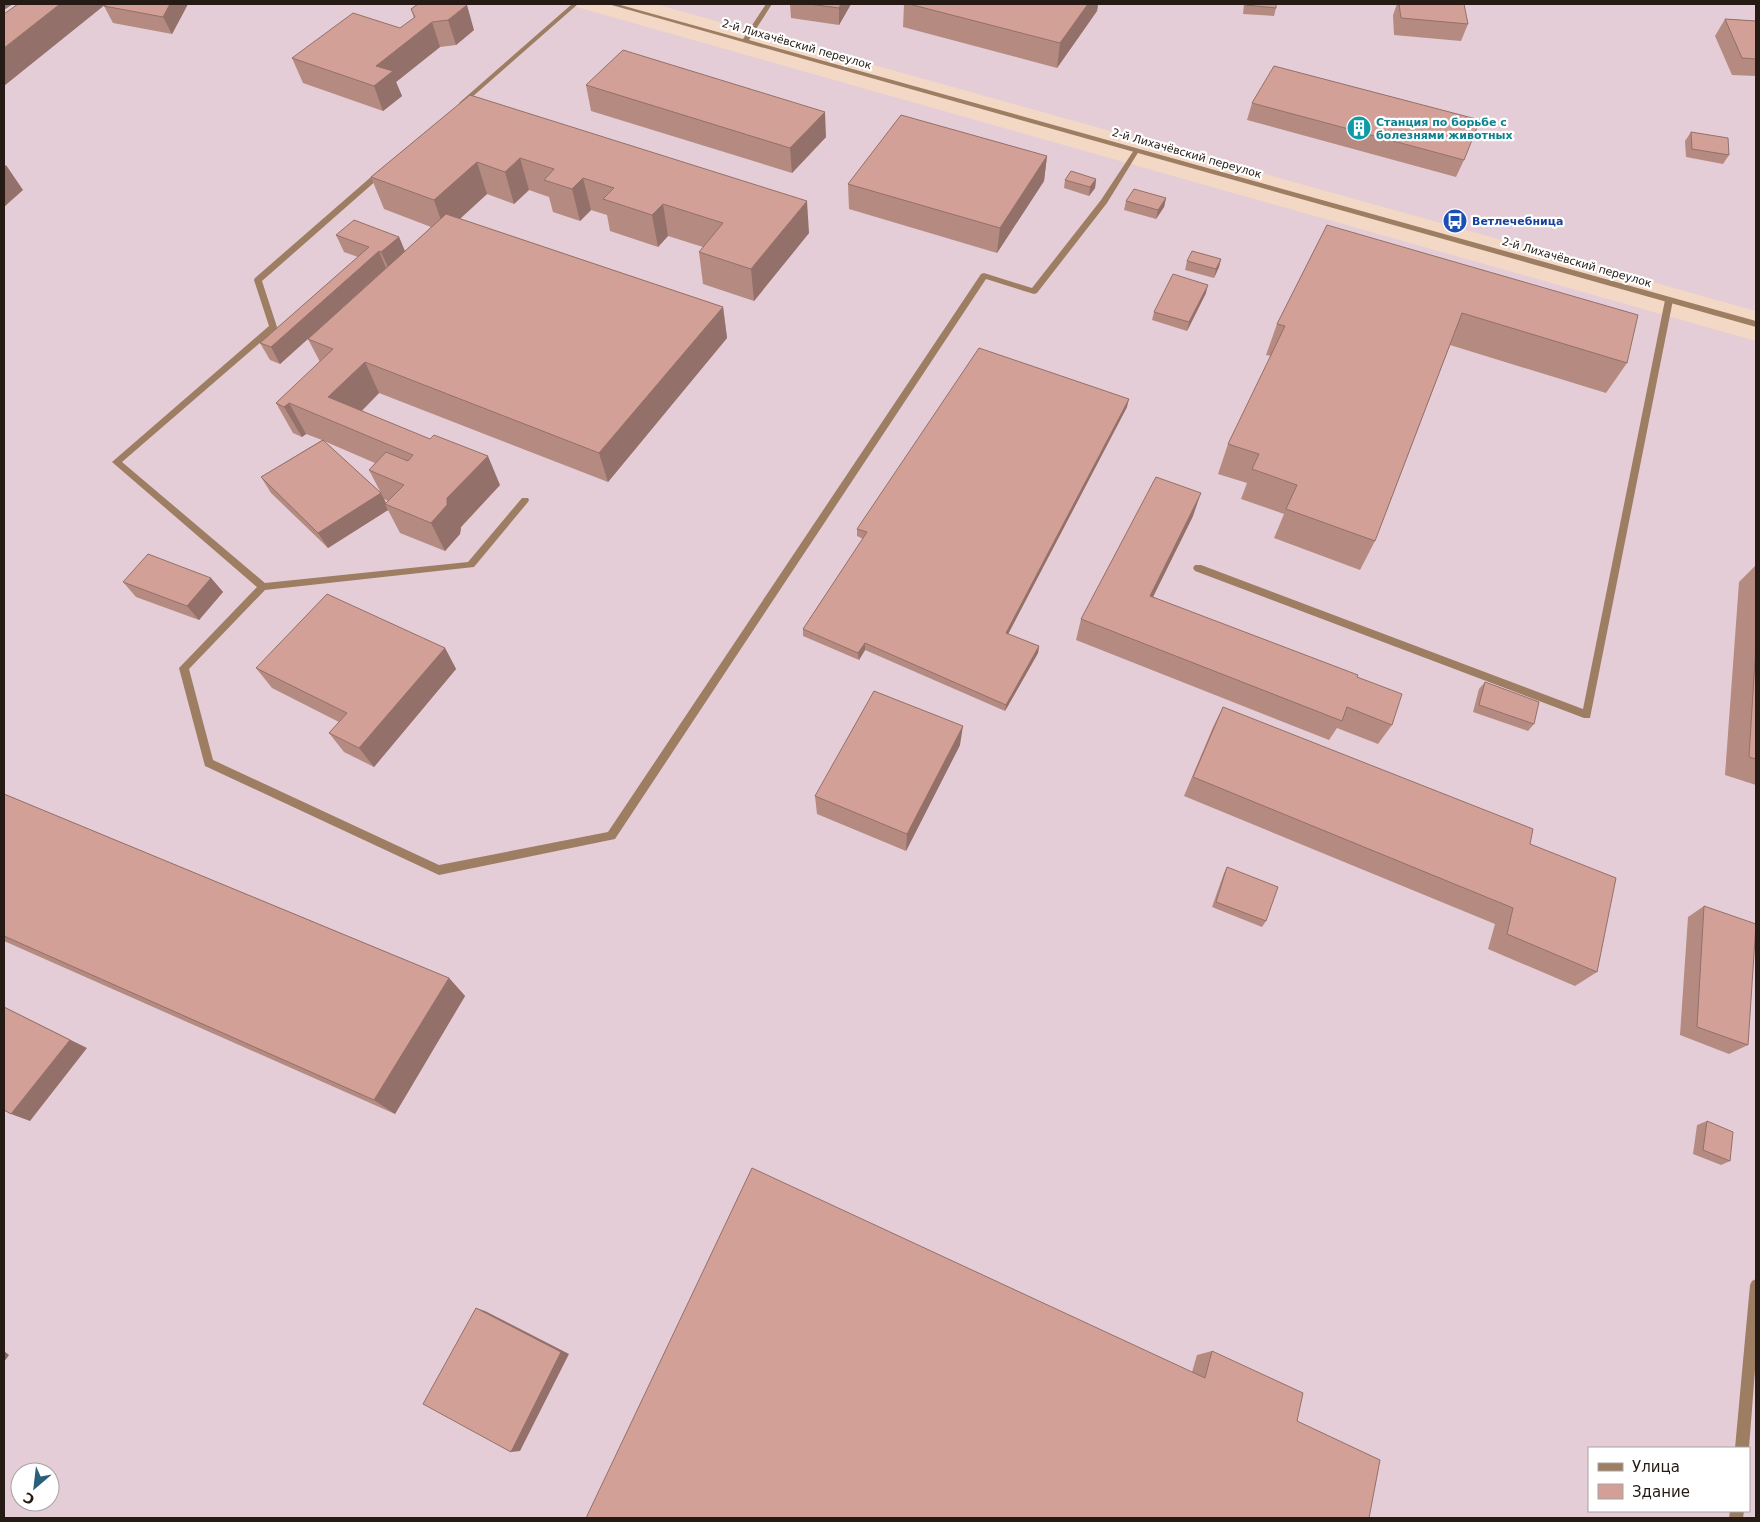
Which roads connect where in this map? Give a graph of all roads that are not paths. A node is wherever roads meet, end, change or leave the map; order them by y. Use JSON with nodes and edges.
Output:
{"nodes":[{"id":1,"x":575,"y":4,"type":"edge"},
{"id":2,"x":611,"y":4,"type":"edge"},
{"id":3,"x":769,"y":4,"type":"edge"},
{"id":4,"x":745,"y":41,"type":"junction"},
{"id":5,"x":452,"y":112,"type":"edge"},
{"id":6,"x":1136,"y":151,"type":"junction"},
{"id":7,"x":393,"y":164,"type":"edge"},
{"id":8,"x":1669,"y":300,"type":"junction"},
{"id":9,"x":1756,"y":324,"type":"edge"},
{"id":10,"x":524,"y":500,"type":"dead end"},
{"id":11,"x":1198,"y":568,"type":"dead end"},
{"id":12,"x":263,"y":587,"type":"junction"},
{"id":13,"x":1756,"y":1285,"type":"edge"},
{"id":14,"x":1742,"y":1447,"type":"edge"}],
"edges":[{"from":1,"to":5,"type":"street"},
{"from":2,"to":4,"type":"street","name":"2-й Лихачёвский переулок"},
{"from":3,"to":4,"type":"street"},
{"from":4,"to":6,"type":"street","name":"2-й Лихачёвский переулок"},
{"from":6,"to":8,"type":"street","name":"2-й Лихачёвский переулок"},
{"from":6,"to":12,"type":"street"},
{"from":7,"to":12,"type":"street"},
{"from":8,"to":9,"type":"street","name":"2-й Лихачёвский переулок"},
{"from":8,"to":11,"type":"street"},
{"from":10,"to":12,"type":"street"},
{"from":13,"to":14,"type":"street"}]}
